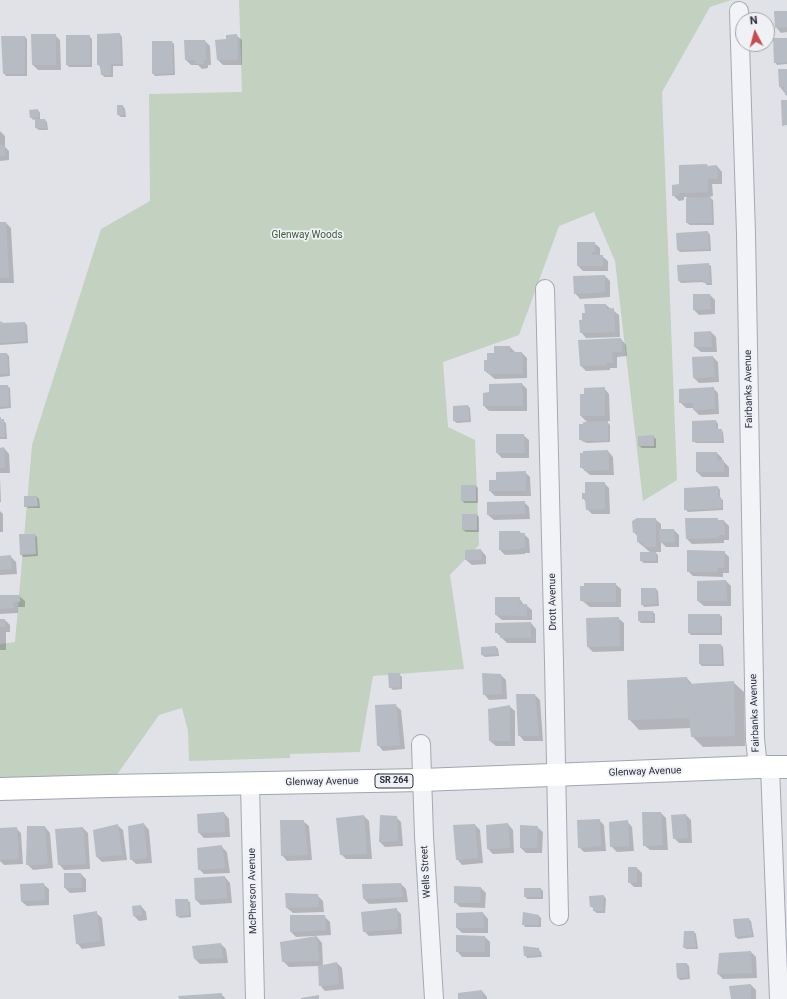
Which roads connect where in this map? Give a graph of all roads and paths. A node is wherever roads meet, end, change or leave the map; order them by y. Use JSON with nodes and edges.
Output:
{"nodes":[{"id":1,"x":739,"y":11,"type":"dead end"},
{"id":2,"x":545,"y":289,"type":"dead end"},
{"id":3,"x":421,"y":744,"type":"dead end"},
{"id":4,"x":771,"y":767,"type":"edge"},
{"id":5,"x":557,"y":775,"type":"junction"},
{"id":6,"x":422,"y":780,"type":"junction"},
{"id":7,"x":250,"y":784,"type":"junction"},
{"id":8,"x":0,"y":790,"type":"edge"},
{"id":9,"x":559,"y":916,"type":"dead end"},
{"id":10,"x":255,"y":999,"type":"edge"},
{"id":11,"x":434,"y":999,"type":"edge"},
{"id":12,"x":779,"y":999,"type":"edge"}],
"edges":[{"from":1,"to":4,"type":"street","name":"Fairbanks Avenue"},
{"from":2,"to":5,"type":"street","name":"Drott Avenue"},
{"from":3,"to":6,"type":"street","name":"Wells Street"},
{"from":4,"to":5,"type":"main road","name":"Glenway Avenue","number":"SR 264"},
{"from":4,"to":12,"type":"street","name":"Fairbanks Avenue"},
{"from":5,"to":6,"type":"main road","name":"Glenway Avenue","number":"SR 264"},
{"from":5,"to":9,"type":"street","name":"Drott Avenue"},
{"from":6,"to":7,"type":"main road","name":"Glenway Avenue","number":"SR 264"},
{"from":6,"to":11,"type":"street","name":"Wells Street"},
{"from":7,"to":8,"type":"main road","name":"Glenway Avenue","number":"SR 264"},
{"from":7,"to":10,"type":"street","name":"McPherson Avenue"}]}
